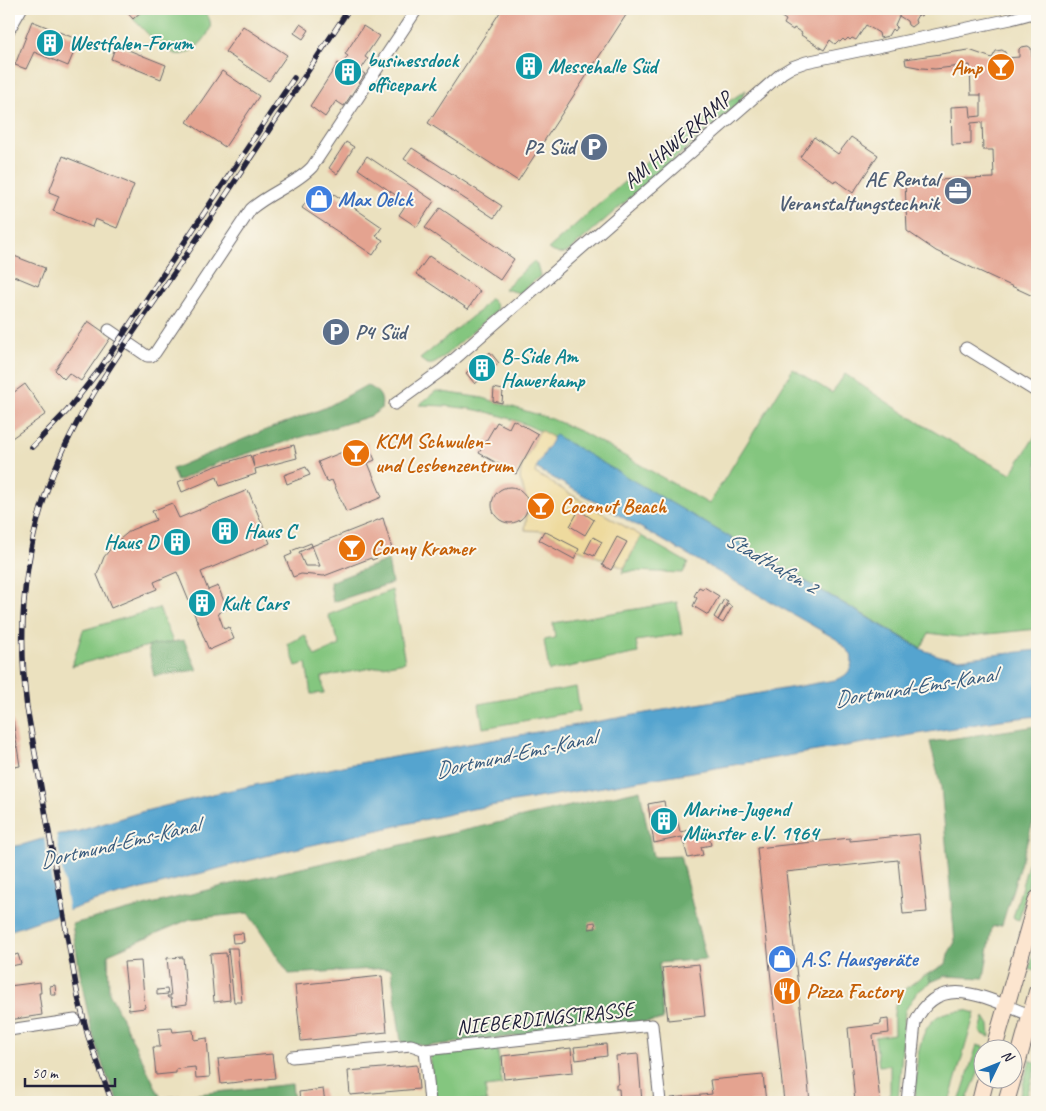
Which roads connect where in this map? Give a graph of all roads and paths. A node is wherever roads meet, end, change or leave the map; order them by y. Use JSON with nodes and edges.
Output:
{"nodes":[{"id":1,"x":21,"y":9,"type":"edge"},
{"id":2,"x":417,"y":9,"type":"edge"},
{"id":3,"x":1037,"y":12,"type":"edge"},
{"id":4,"x":9,"y":30,"type":"edge"},
{"id":5,"x":109,"y":330,"type":"dead end"},
{"id":6,"x":966,"y":348,"type":"dead end"},
{"id":7,"x":1037,"y":392,"type":"edge"},
{"id":8,"x":396,"y":404,"type":"dead end"},
{"id":9,"x":1037,"y":899,"type":"edge"},
{"id":10,"x":1037,"y":992,"type":"edge"},
{"id":11,"x":1006,"y":1005,"type":"junction"},
{"id":12,"x":1034,"y":1017,"type":"edge"},
{"id":13,"x":76,"y":1020,"type":"dead end"},
{"id":14,"x":9,"y":1030,"type":"edge"},
{"id":15,"x":997,"y":1038,"type":"edge"},
{"id":16,"x":1024,"y":1046,"type":"edge"},
{"id":17,"x":425,"y":1050,"type":"junction"},
{"id":18,"x":292,"y":1056,"type":"dead end"},
{"id":19,"x":984,"y":1088,"type":"edge"},
{"id":20,"x":1010,"y":1088,"type":"edge"},
{"id":21,"x":430,"y":1102,"type":"edge"},
{"id":22,"x":660,"y":1102,"type":"edge"},
{"id":23,"x":907,"y":1102,"type":"edge"},
{"id":24,"x":980,"y":1102,"type":"edge"},
{"id":25,"x":1006,"y":1102,"type":"edge"}],
"edges":[{"from":1,"to":4,"type":"street"},
{"from":2,"to":5,"type":"street"},
{"from":3,"to":8,"type":"street","name":"AM HAWERKAMP"},
{"from":6,"to":7,"type":"street"},
{"from":9,"to":11,"type":"main road"},
{"from":10,"to":12,"type":"main road"},
{"from":11,"to":12,"type":"street"},
{"from":11,"to":15,"type":"main road"},
{"from":11,"to":23,"type":"street"},
{"from":12,"to":16,"type":"main road"},
{"from":13,"to":14,"type":"street"},
{"from":17,"to":18,"type":"street","name":"NIEBERDINGSTRASSE"},
{"from":17,"to":21,"type":"street"},
{"from":17,"to":22,"type":"street","name":"NIEBERDINGSTRASSE"},
{"from":19,"to":24,"type":"main road"},
{"from":20,"to":25,"type":"main road"}]}
